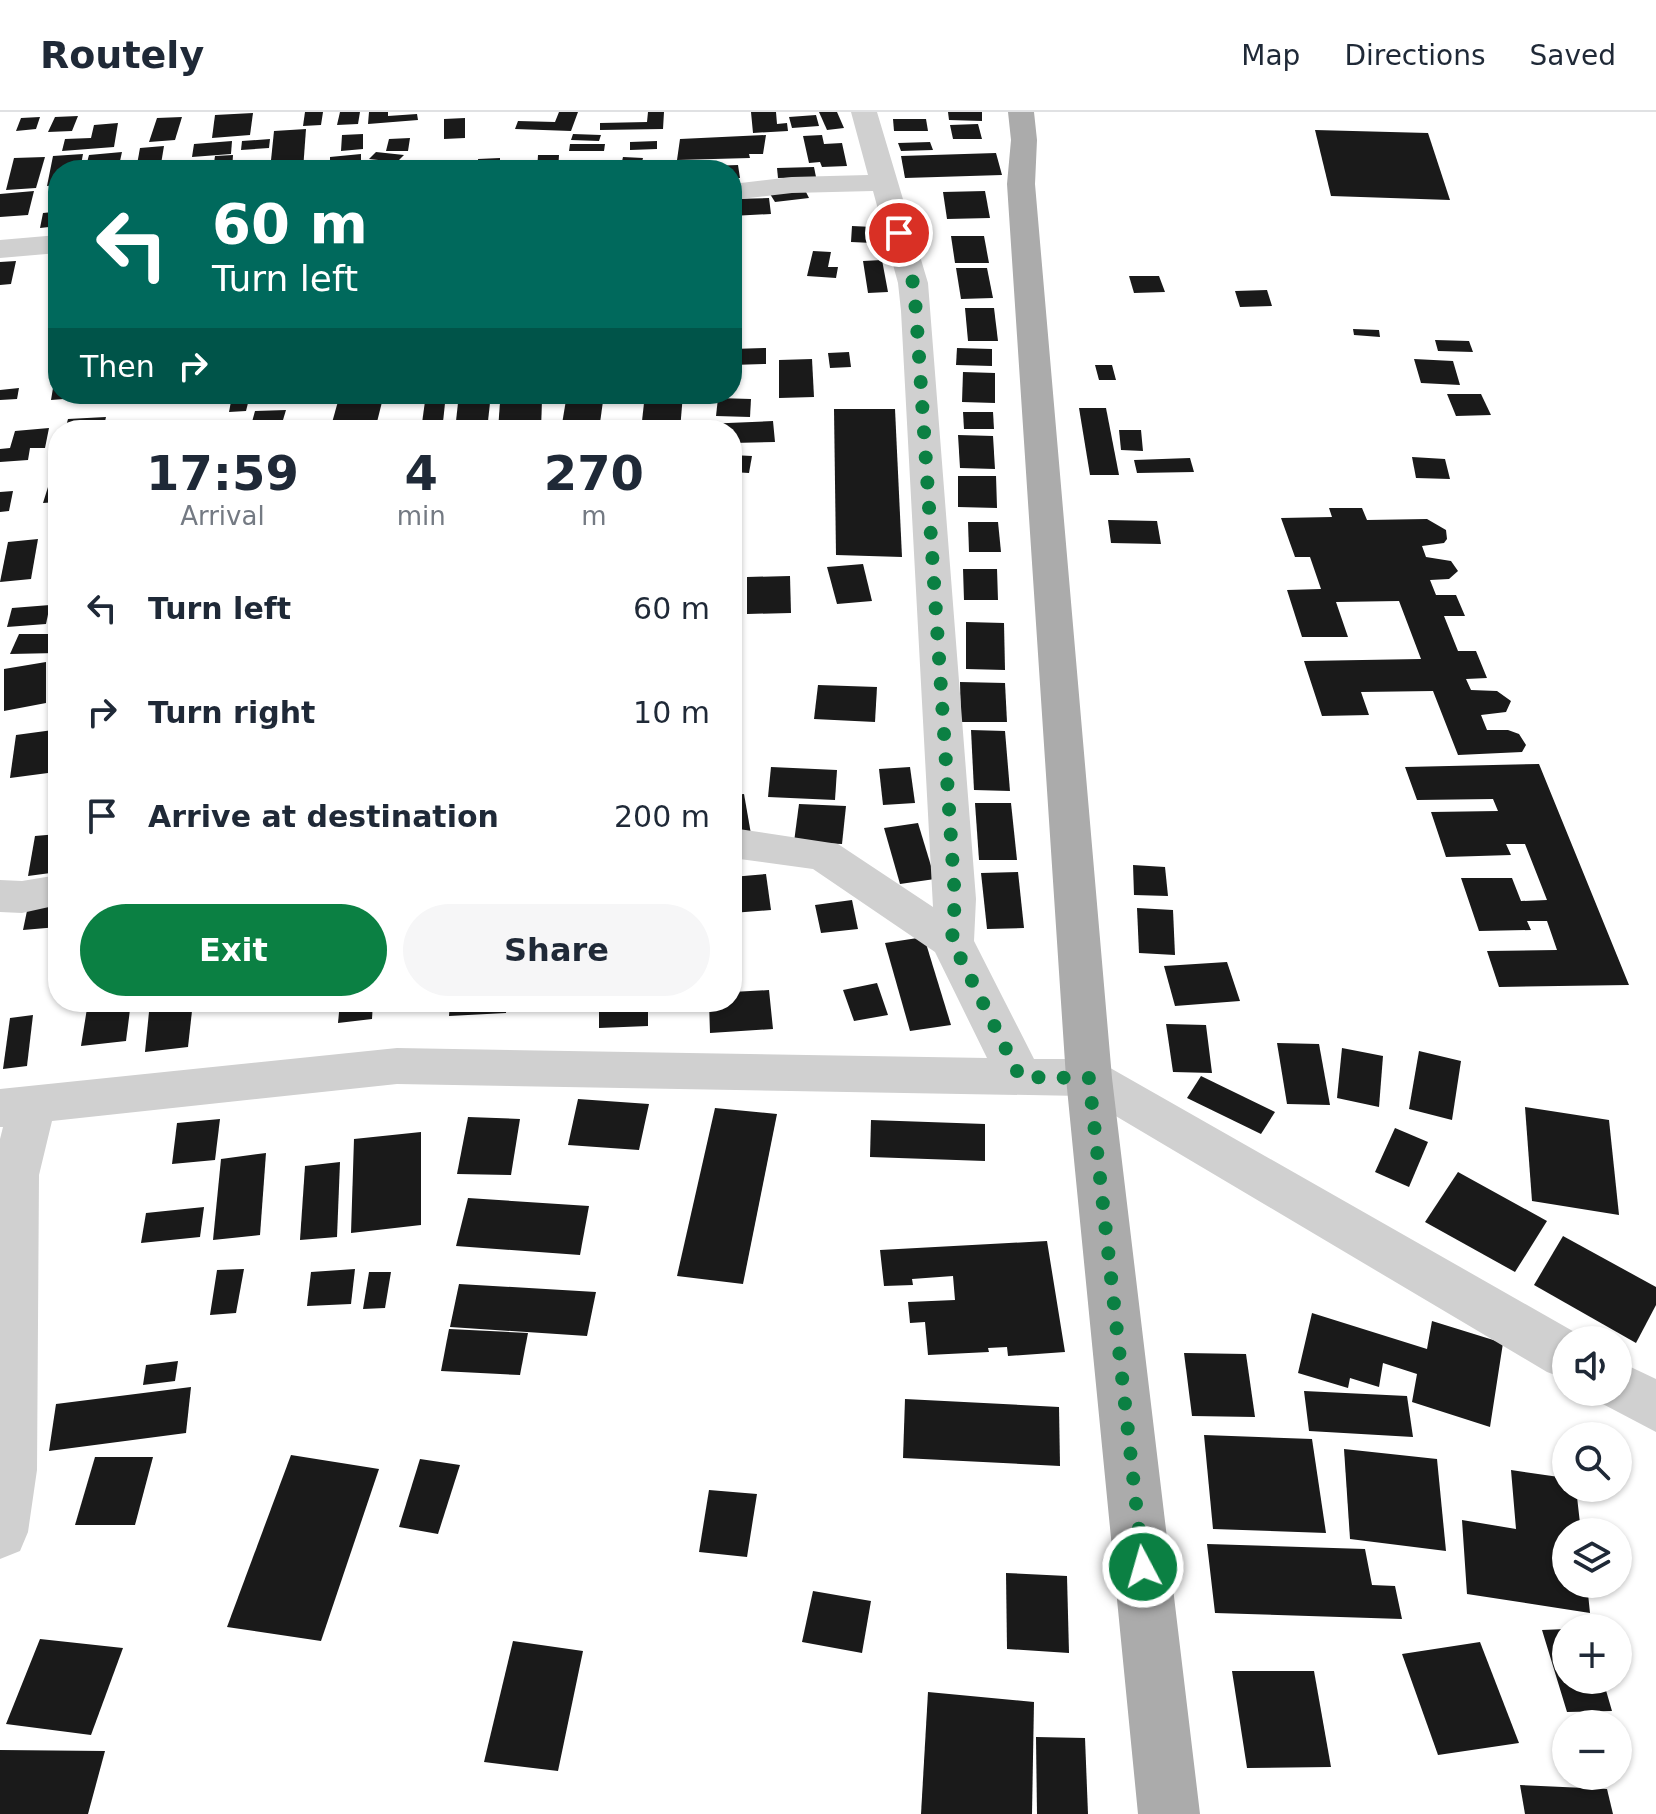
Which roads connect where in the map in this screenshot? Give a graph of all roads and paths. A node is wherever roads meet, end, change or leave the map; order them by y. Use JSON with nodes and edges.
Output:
{"nodes":[{"id":1,"x":864,"y":112,"type":"edge"},
{"id":2,"x":1021,"y":112,"type":"edge"},
{"id":3,"x":885,"y":183,"type":"junction"},
{"id":4,"x":742,"y":191,"type":"edge"},
{"id":5,"x":48,"y":245,"type":"edge"},
{"id":6,"x":0,"y":249,"type":"edge"},
{"id":7,"x":742,"y":844,"type":"edge"},
{"id":8,"x":48,"y":892,"type":"edge"},
{"id":9,"x":0,"y":896,"type":"edge"},
{"id":10,"x":952,"y":941,"type":"junction"},
{"id":11,"x":1020,"y":1077,"type":"junction"},
{"id":12,"x":1089,"y":1078,"type":"junction"},
{"id":13,"x":16,"y":1107,"type":"edge"},
{"id":14,"x":8,"y":1178,"type":"edge"},
{"id":15,"x":1552,"y":1347,"type":"edge"},
{"id":16,"x":1632,"y":1393,"type":"edge"},
{"id":17,"x":1656,"y":1407,"type":"edge"},
{"id":18,"x":0,"y":1532,"type":"edge"},
{"id":19,"x":1169,"y":1814,"type":"edge"}],
"edges":[{"from":1,"to":3,"type":"street"},
{"from":2,"to":12,"type":"main road"},
{"from":3,"to":4,"type":"street"},
{"from":3,"to":10,"type":"street"},
{"from":5,"to":6,"type":"street"},
{"from":7,"to":10,"type":"street"},
{"from":8,"to":9,"type":"street"},
{"from":10,"to":11,"type":"street"},
{"from":11,"to":12,"type":"street"},
{"from":11,"to":13,"type":"street"},
{"from":12,"to":15,"type":"street"},
{"from":12,"to":19,"type":"main road"},
{"from":13,"to":14,"type":"street"},
{"from":14,"to":18,"type":"street"},
{"from":16,"to":17,"type":"street"}]}
